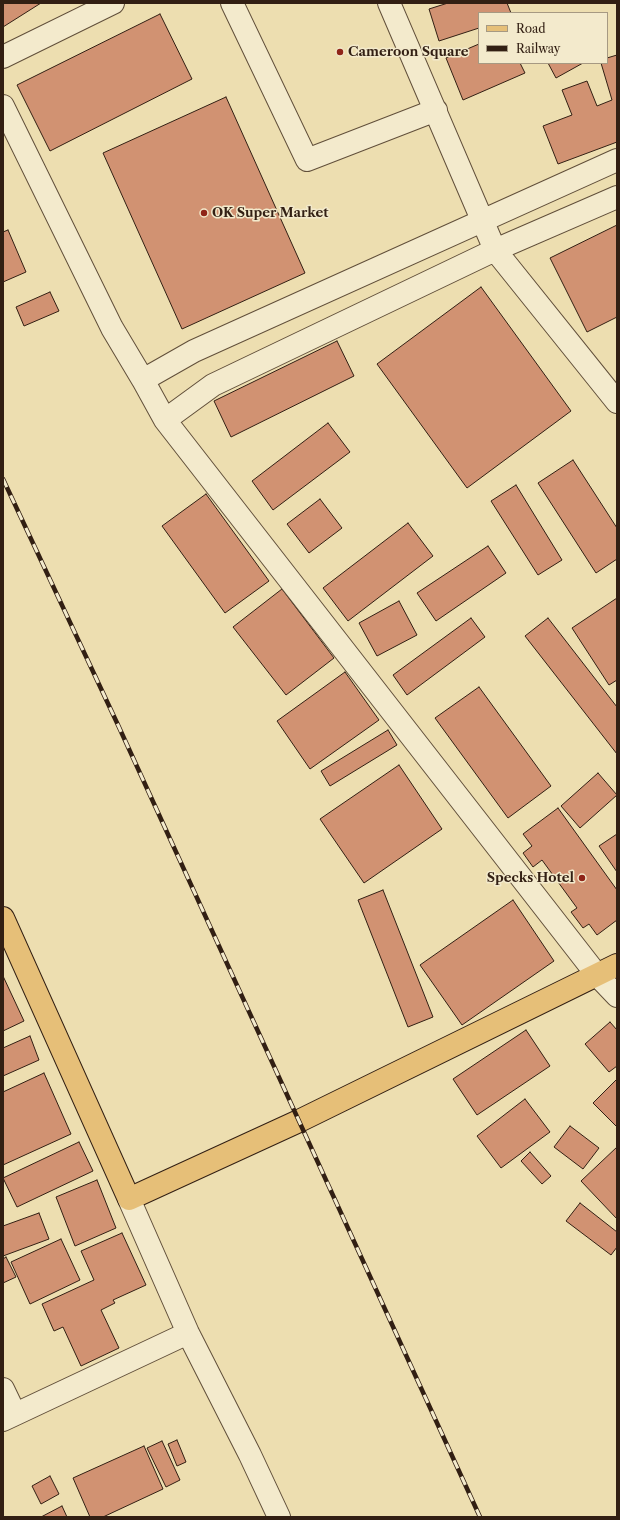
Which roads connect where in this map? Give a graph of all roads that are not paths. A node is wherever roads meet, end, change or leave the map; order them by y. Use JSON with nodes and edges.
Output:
{"nodes":[{"id":1,"x":113,"y":3,"type":"edge"},
{"id":2,"x":232,"y":3,"type":"edge"},
{"id":3,"x":389,"y":3,"type":"edge"},
{"id":4,"x":79,"y":11,"type":"edge"},
{"id":5,"x":3,"y":57,"type":"edge"},
{"id":6,"x":3,"y":106,"type":"edge"},
{"id":7,"x":436,"y":110,"type":"junction"},
{"id":8,"x":617,"y":160,"type":"edge"},
{"id":9,"x":617,"y":197,"type":"edge"},
{"id":10,"x":482,"y":222,"type":"junction"},
{"id":11,"x":495,"y":250,"type":"junction"},
{"id":12,"x":143,"y":380,"type":"junction"},
{"id":13,"x":617,"y":402,"type":"edge"},
{"id":14,"x":165,"y":420,"type":"junction"},
{"id":15,"x":3,"y":918,"type":"edge"},
{"id":16,"x":617,"y":965,"type":"edge"},
{"id":17,"x":597,"y":975,"type":"junction"},
{"id":18,"x":617,"y":996,"type":"edge"},
{"id":19,"x":129,"y":1199,"type":"junction"},
{"id":20,"x":188,"y":1333,"type":"junction"},
{"id":21,"x":3,"y":1389,"type":"edge"},
{"id":22,"x":9,"y":1417,"type":"edge"},
{"id":23,"x":280,"y":1517,"type":"edge"}],
"edges":[{"from":1,"to":4,"type":"street"},
{"from":2,"to":7,"type":"street"},
{"from":3,"to":7,"type":"street"},
{"from":4,"to":5,"type":"street"},
{"from":6,"to":12,"type":"street"},
{"from":7,"to":10,"type":"street"},
{"from":8,"to":10,"type":"street"},
{"from":9,"to":11,"type":"street"},
{"from":10,"to":11,"type":"street"},
{"from":10,"to":12,"type":"street"},
{"from":11,"to":13,"type":"street"},
{"from":11,"to":14,"type":"street"},
{"from":12,"to":14,"type":"street"},
{"from":14,"to":17,"type":"street"},
{"from":15,"to":19,"type":"main road"},
{"from":16,"to":17,"type":"main road"},
{"from":17,"to":18,"type":"street"},
{"from":17,"to":19,"type":"main road"},
{"from":19,"to":20,"type":"street"},
{"from":20,"to":22,"type":"street"},
{"from":20,"to":23,"type":"street"},
{"from":21,"to":22,"type":"street"}]}
